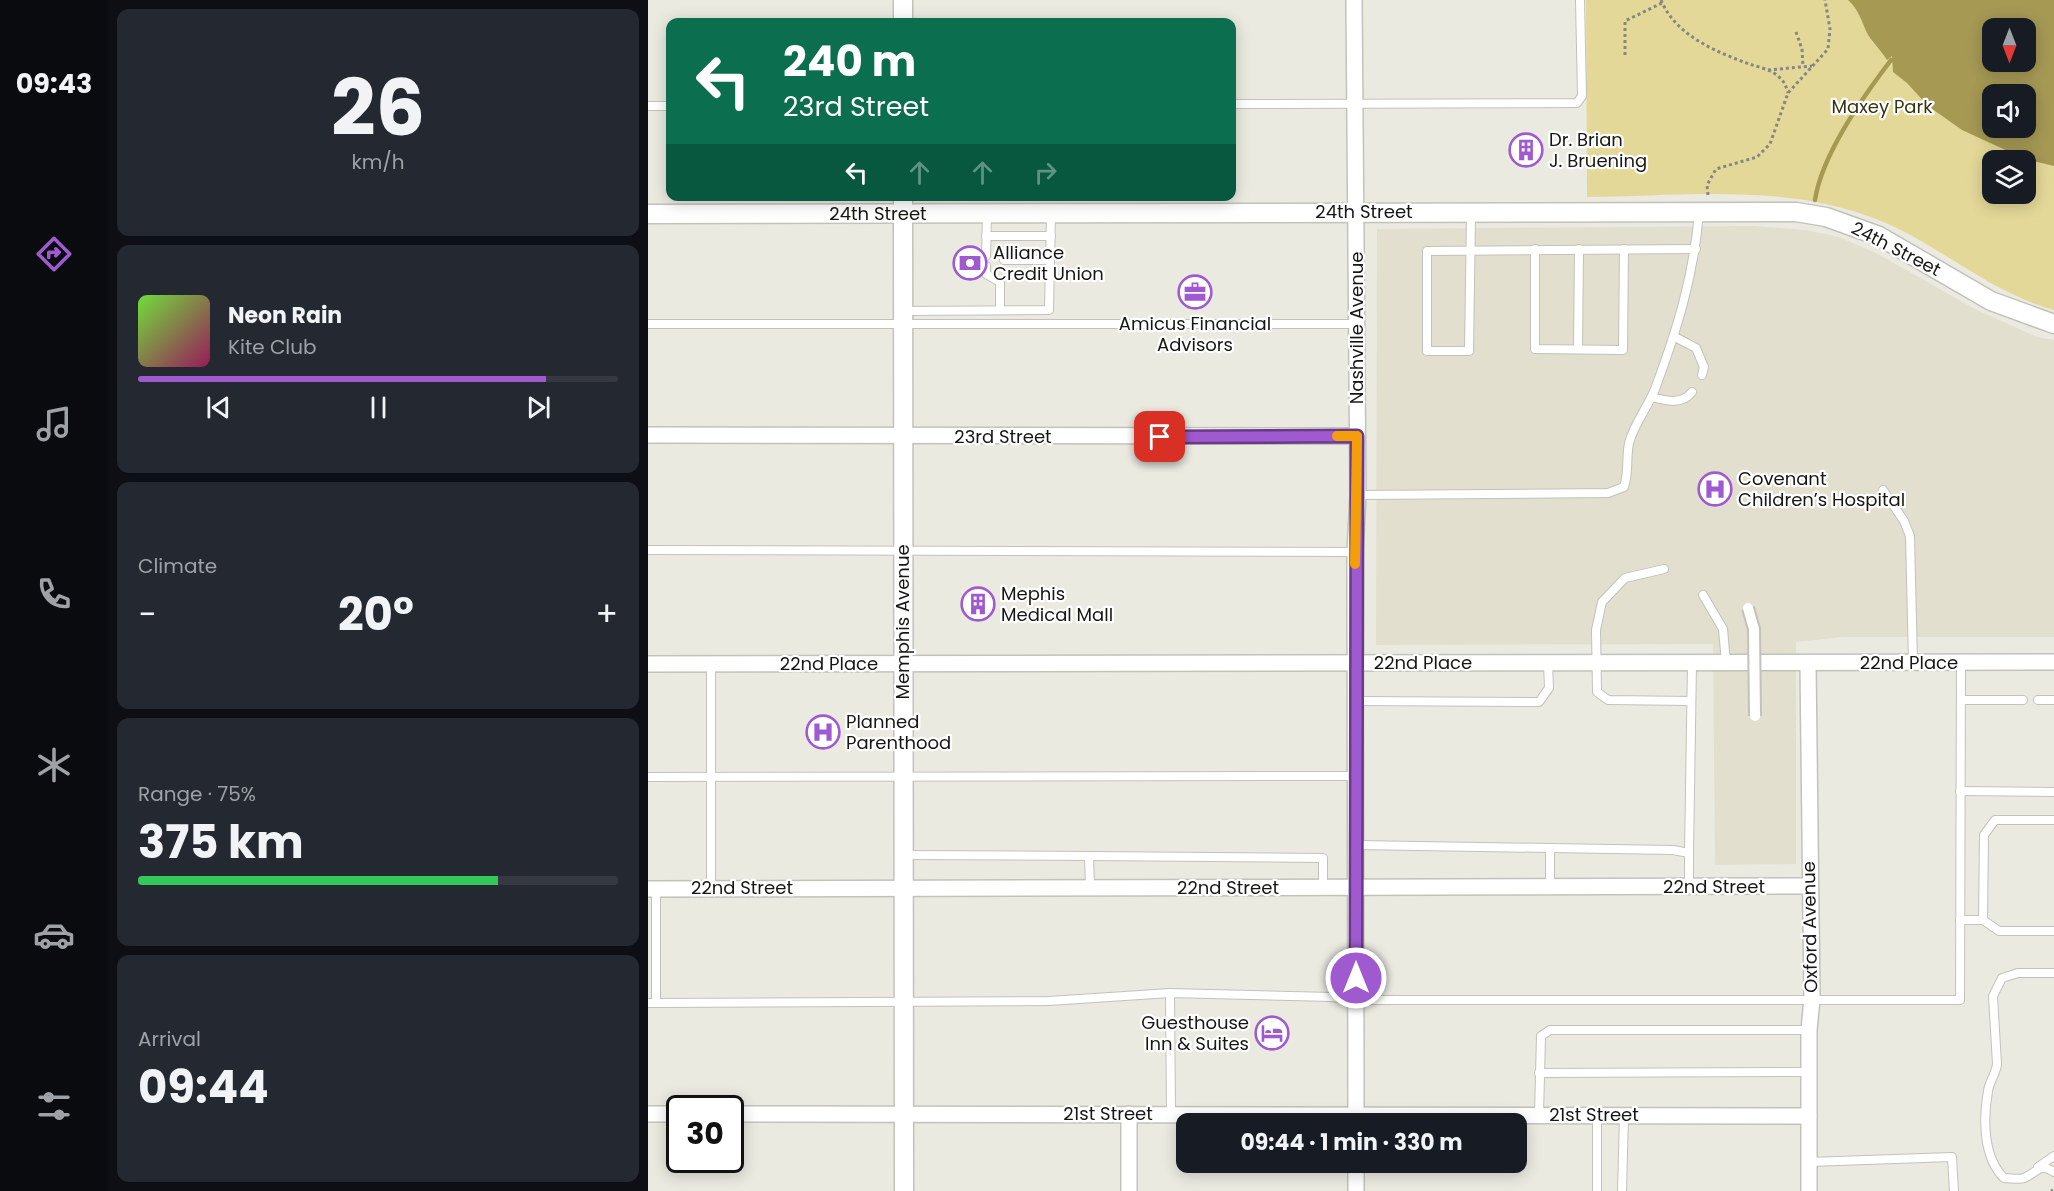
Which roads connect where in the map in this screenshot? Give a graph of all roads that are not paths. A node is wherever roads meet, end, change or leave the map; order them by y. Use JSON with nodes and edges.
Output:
{"nodes":[{"id":1,"x":903,"y":0,"type":"edge"},
{"id":2,"x":1354,"y":0,"type":"edge"},
{"id":3,"x":1580,"y":0,"type":"edge"},
{"id":4,"x":903,"y":18,"type":"edge"},
{"id":5,"x":1236,"y":104,"type":"edge"},
{"id":6,"x":1354,"y":104,"type":"junction"},
{"id":7,"x":648,"y":106,"type":"edge"},
{"id":8,"x":666,"y":106,"type":"edge"},
{"id":9,"x":1704,"y":203,"type":"junction"},
{"id":10,"x":903,"y":205,"type":"edge"},
{"id":11,"x":1356,"y":211,"type":"junction"},
{"id":12,"x":648,"y":214,"type":"edge"},
{"id":13,"x":987,"y":214,"type":"junction"},
{"id":14,"x":1051,"y":214,"type":"junction"},
{"id":15,"x":1471,"y":214,"type":"junction"},
{"id":16,"x":986,"y":236,"type":"junction"},
{"id":17,"x":1051,"y":236,"type":"junction"},
{"id":18,"x":1535,"y":249,"type":"junction"},
{"id":19,"x":1579,"y":249,"type":"junction"},
{"id":20,"x":1624,"y":249,"type":"junction"},
{"id":21,"x":1696,"y":249,"type":"junction"},
{"id":22,"x":1470,"y":250,"type":"junction"},
{"id":23,"x":986,"y":256,"type":"dead end"},
{"id":24,"x":1004,"y":260,"type":"dead end"},
{"id":25,"x":1050,"y":260,"type":"junction"},
{"id":26,"x":986,"y":266,"type":"dead end"},
{"id":27,"x":1000,"y":310,"type":"junction"},
{"id":28,"x":903,"y":318,"type":"junction"},
{"id":29,"x":648,"y":324,"type":"edge"},
{"id":30,"x":1357,"y":324,"type":"junction"},
{"id":31,"x":2054,"y":324,"type":"edge"},
{"id":32,"x":1675,"y":337,"type":"junction"},
{"id":33,"x":1578,"y":349,"type":"junction"},
{"id":34,"x":1701,"y":375,"type":"dead end"},
{"id":35,"x":1692,"y":392,"type":"dead end"},
{"id":36,"x":1652,"y":397,"type":"junction"},
{"id":37,"x":648,"y":435,"type":"edge"},
{"id":38,"x":903,"y":436,"type":"junction"},
{"id":39,"x":1357,"y":436,"type":"junction"},
{"id":40,"x":1883,"y":490,"type":"dead end"},
{"id":41,"x":1358,"y":495,"type":"junction"},
{"id":42,"x":648,"y":550,"type":"edge"},
{"id":43,"x":903,"y":550,"type":"junction"},
{"id":44,"x":1355,"y":552,"type":"junction"},
{"id":45,"x":1664,"y":569,"type":"dead end"},
{"id":46,"x":1703,"y":594,"type":"dead end"},
{"id":47,"x":1748,"y":608,"type":"dead end"},
{"id":48,"x":2054,"y":662,"type":"edge"},
{"id":49,"x":1355,"y":663,"type":"junction"},
{"id":50,"x":1548,"y":663,"type":"junction"},
{"id":51,"x":1598,"y":663,"type":"junction"},
{"id":52,"x":1692,"y":663,"type":"junction"},
{"id":53,"x":1726,"y":663,"type":"junction"},
{"id":54,"x":1808,"y":663,"type":"junction"},
{"id":55,"x":1913,"y":663,"type":"junction"},
{"id":56,"x":1961,"y":663,"type":"junction"},
{"id":57,"x":648,"y":664,"type":"edge"},
{"id":58,"x":711,"y":664,"type":"junction"},
{"id":59,"x":903,"y":664,"type":"junction"},
{"id":60,"x":2054,"y":699,"type":"edge"},
{"id":61,"x":1961,"y":700,"type":"junction"},
{"id":62,"x":2023,"y":700,"type":"dead end"},
{"id":63,"x":2038,"y":700,"type":"dead end"},
{"id":64,"x":1355,"y":701,"type":"junction"},
{"id":65,"x":1691,"y":701,"type":"junction"},
{"id":66,"x":1755,"y":716,"type":"dead end"},
{"id":67,"x":1356,"y":776,"type":"junction"},
{"id":68,"x":648,"y":777,"type":"edge"},
{"id":69,"x":709,"y":777,"type":"junction"},
{"id":70,"x":903,"y":777,"type":"junction"},
{"id":71,"x":1960,"y":791,"type":"junction"},
{"id":72,"x":2054,"y":792,"type":"edge"},
{"id":73,"x":2054,"y":820,"type":"edge"},
{"id":74,"x":1356,"y":845,"type":"junction"},
{"id":75,"x":1550,"y":848,"type":"junction"},
{"id":76,"x":1689,"y":853,"type":"junction"},
{"id":77,"x":903,"y":855,"type":"junction"},
{"id":78,"x":1089,"y":856,"type":"junction"},
{"id":79,"x":1808,"y":886,"type":"junction"},
{"id":80,"x":1550,"y":887,"type":"junction"},
{"id":81,"x":1689,"y":887,"type":"junction"},
{"id":82,"x":652,"y":888,"type":"edge"},
{"id":83,"x":711,"y":888,"type":"junction"},
{"id":84,"x":903,"y":888,"type":"junction"},
{"id":85,"x":1090,"y":888,"type":"junction"},
{"id":86,"x":1323,"y":888,"type":"junction"},
{"id":87,"x":1356,"y":888,"type":"junction"},
{"id":88,"x":1960,"y":920,"type":"junction"},
{"id":89,"x":1983,"y":920,"type":"junction"},
{"id":90,"x":2054,"y":931,"type":"edge"},
{"id":91,"x":2054,"y":973,"type":"edge"},
{"id":92,"x":1170,"y":993,"type":"junction"},
{"id":93,"x":1812,"y":999,"type":"junction"},
{"id":94,"x":1356,"y":1000,"type":"junction"},
{"id":95,"x":903,"y":1002,"type":"junction"},
{"id":96,"x":652,"y":1003,"type":"edge"},
{"id":97,"x":1809,"y":1030,"type":"junction"},
{"id":98,"x":1809,"y":1072,"type":"junction"},
{"id":99,"x":1539,"y":1073,"type":"junction"},
{"id":100,"x":1356,"y":1113,"type":"edge"},
{"id":101,"x":648,"y":1114,"type":"edge"},
{"id":102,"x":666,"y":1114,"type":"edge"},
{"id":103,"x":744,"y":1114,"type":"edge"},
{"id":104,"x":904,"y":1114,"type":"junction"},
{"id":105,"x":1129,"y":1114,"type":"junction"},
{"id":106,"x":1170,"y":1114,"type":"junction"},
{"id":107,"x":1176,"y":1114,"type":"edge"},
{"id":108,"x":1527,"y":1115,"type":"edge"},
{"id":109,"x":1539,"y":1115,"type":"junction"},
{"id":110,"x":1598,"y":1115,"type":"junction"},
{"id":111,"x":1624,"y":1115,"type":"junction"},
{"id":112,"x":1809,"y":1116,"type":"junction"},
{"id":113,"x":2054,"y":1156,"type":"edge"},
{"id":114,"x":1809,"y":1162,"type":"junction"},
{"id":115,"x":2038,"y":1167,"type":"junction"},
{"id":116,"x":2054,"y":1172,"type":"edge"},
{"id":117,"x":1356,"y":1173,"type":"edge"},
{"id":118,"x":904,"y":1191,"type":"edge"},
{"id":119,"x":1129,"y":1191,"type":"edge"},
{"id":120,"x":1356,"y":1191,"type":"edge"},
{"id":121,"x":1597,"y":1191,"type":"edge"},
{"id":122,"x":1622,"y":1191,"type":"edge"},
{"id":123,"x":1809,"y":1191,"type":"edge"},
{"id":124,"x":1954,"y":1191,"type":"edge"}],
"edges":[{"from":1,"to":4,"type":"street"},
{"from":2,"to":6,"type":"street","name":"Nashville Avenue"},
{"from":3,"to":6,"type":"lane"},
{"from":5,"to":6,"type":"lane"},
{"from":6,"to":11,"type":"street","name":"Nashville Avenue"},
{"from":7,"to":8,"type":"lane"},
{"from":9,"to":15,"type":"street","name":"24th Street"},
{"from":9,"to":21,"type":"lane"},
{"from":9,"to":31,"type":"street","name":"24th Street"},
{"from":10,"to":12,"type":"street","name":"24th Street"},
{"from":10,"to":13,"type":"street","name":"24th Street"},
{"from":10,"to":28,"type":"street","name":"Memphis Avenue"},
{"from":11,"to":14,"type":"street","name":"24th Street"},
{"from":11,"to":15,"type":"street","name":"24th Street"},
{"from":11,"to":30,"type":"street","name":"Nashville Avenue"},
{"from":13,"to":14,"type":"street","name":"24th Street"},
{"from":13,"to":16,"type":"lane"},
{"from":14,"to":17,"type":"lane"},
{"from":15,"to":22,"type":"lane"},
{"from":16,"to":17,"type":"lane"},
{"from":16,"to":23,"type":"lane"},
{"from":17,"to":25,"type":"lane"},
{"from":18,"to":19,"type":"lane"},
{"from":18,"to":22,"type":"lane"},
{"from":18,"to":33,"type":"lane"},
{"from":19,"to":20,"type":"lane"},
{"from":19,"to":33,"type":"lane"},
{"from":20,"to":21,"type":"lane"},
{"from":20,"to":33,"type":"lane"},
{"from":21,"to":32,"type":"lane"},
{"from":22,"to":22,"type":"lane"},
{"from":24,"to":25,"type":"lane"},
{"from":25,"to":27,"type":"lane"},
{"from":26,"to":27,"type":"lane"},
{"from":27,"to":28,"type":"lane"},
{"from":28,"to":29,"type":"lane"},
{"from":28,"to":30,"type":"lane"},
{"from":28,"to":38,"type":"street","name":"Memphis Avenue"},
{"from":30,"to":39,"type":"street","name":"Nashville Avenue"},
{"from":32,"to":34,"type":"lane"},
{"from":32,"to":36,"type":"lane"},
{"from":35,"to":36,"type":"lane"},
{"from":36,"to":41,"type":"lane"},
{"from":37,"to":38,"type":"street","name":"23rd Street"},
{"from":38,"to":39,"type":"street","name":"23rd Street"},
{"from":38,"to":43,"type":"street","name":"Memphis Avenue"},
{"from":39,"to":41,"type":"street","name":"Nashville Avenue"},
{"from":40,"to":55,"type":"lane"},
{"from":41,"to":44,"type":"street","name":"Nashville Avenue"},
{"from":42,"to":43,"type":"lane"},
{"from":43,"to":44,"type":"lane"},
{"from":43,"to":59,"type":"street","name":"Memphis Avenue"},
{"from":44,"to":49,"type":"street","name":"Nashville Avenue"},
{"from":45,"to":51,"type":"lane"},
{"from":46,"to":53,"type":"lane"},
{"from":47,"to":66,"type":"street","bridge":true},
{"from":48,"to":56,"type":"street","name":"22nd Place"},
{"from":49,"to":50,"type":"street","name":"22nd Place"},
{"from":49,"to":59,"type":"street","name":"22nd Place"},
{"from":49,"to":64,"type":"street","name":"Nashville Avenue"},
{"from":50,"to":51,"type":"street","name":"22nd Place"},
{"from":50,"to":64,"type":"lane"},
{"from":51,"to":52,"type":"street","name":"22nd Place"},
{"from":51,"to":65,"type":"lane"},
{"from":52,"to":53,"type":"street","name":"22nd Place"},
{"from":52,"to":65,"type":"lane"},
{"from":53,"to":54,"type":"street","name":"22nd Place"},
{"from":54,"to":55,"type":"street","name":"22nd Place"},
{"from":54,"to":79,"type":"street","name":"Oxford Avenue"},
{"from":55,"to":56,"type":"street","name":"22nd Place"},
{"from":56,"to":61,"type":"lane"},
{"from":57,"to":58,"type":"street","name":"22nd Place"},
{"from":58,"to":59,"type":"street","name":"22nd Place"},
{"from":58,"to":69,"type":"lane"},
{"from":59,"to":70,"type":"street","name":"Memphis Avenue"},
{"from":60,"to":63,"type":"lane"},
{"from":61,"to":62,"type":"lane"},
{"from":61,"to":71,"type":"lane"},
{"from":64,"to":67,"type":"street","name":"Nashville Avenue"},
{"from":65,"to":76,"type":"lane"},
{"from":67,"to":70,"type":"lane"},
{"from":67,"to":74,"type":"street","name":"Nashville Avenue"},
{"from":68,"to":69,"type":"lane"},
{"from":69,"to":70,"type":"lane"},
{"from":69,"to":83,"type":"lane"},
{"from":70,"to":77,"type":"street","name":"Memphis Avenue"},
{"from":71,"to":72,"type":"lane"},
{"from":71,"to":88,"type":"lane"},
{"from":73,"to":89,"type":"lane"},
{"from":74,"to":75,"type":"lane"},
{"from":74,"to":87,"type":"street","name":"Nashville Avenue"},
{"from":75,"to":76,"type":"lane"},
{"from":75,"to":80,"type":"lane"},
{"from":76,"to":81,"type":"lane"},
{"from":77,"to":78,"type":"lane"},
{"from":77,"to":84,"type":"street","name":"Memphis Avenue"},
{"from":78,"to":85,"type":"lane"},
{"from":78,"to":86,"type":"lane"},
{"from":79,"to":81,"type":"street","name":"22nd Street"},
{"from":79,"to":93,"type":"street","name":"Oxford Avenue"},
{"from":80,"to":81,"type":"street","name":"22nd Street"},
{"from":80,"to":87,"type":"street","name":"22nd Street"},
{"from":82,"to":83,"type":"street","name":"22nd Street"},
{"from":82,"to":96,"type":"lane"},
{"from":83,"to":84,"type":"street","name":"22nd Street"},
{"from":84,"to":85,"type":"street","name":"22nd Street"},
{"from":84,"to":95,"type":"street","name":"Memphis Avenue"},
{"from":85,"to":86,"type":"street","name":"22nd Street"},
{"from":86,"to":87,"type":"street","name":"22nd Street"},
{"from":87,"to":94,"type":"street","name":"Nashville Avenue"},
{"from":88,"to":89,"type":"lane"},
{"from":88,"to":93,"type":"lane"},
{"from":89,"to":90,"type":"lane"},
{"from":91,"to":115,"type":"lane"},
{"from":92,"to":94,"type":"lane"},
{"from":92,"to":95,"type":"lane"},
{"from":92,"to":106,"type":"lane"},
{"from":93,"to":94,"type":"lane"},
{"from":93,"to":97,"type":"street","name":"Oxford Avenue"},
{"from":94,"to":100,"type":"street","name":"Nashville Avenue"},
{"from":95,"to":96,"type":"lane"},
{"from":95,"to":104,"type":"street","name":"Memphis Avenue"},
{"from":97,"to":98,"type":"street","name":"Oxford Avenue"},
{"from":97,"to":99,"type":"lane"},
{"from":98,"to":99,"type":"lane"},
{"from":98,"to":112,"type":"street","name":"Oxford Avenue"},
{"from":99,"to":109,"type":"lane"},
{"from":101,"to":102,"type":"street"},
{"from":103,"to":104,"type":"street","name":"21st Street"},
{"from":104,"to":105,"type":"street","name":"21st Street"},
{"from":104,"to":118,"type":"street","name":"Memphis Avenue"},
{"from":105,"to":106,"type":"street","name":"21st Street"},
{"from":105,"to":119,"type":"street"},
{"from":106,"to":107,"type":"street","name":"21st Street"},
{"from":108,"to":109,"type":"street","name":"21st Street"},
{"from":109,"to":110,"type":"street","name":"21st Street"},
{"from":110,"to":111,"type":"street","name":"21st Street"},
{"from":110,"to":121,"type":"lane"},
{"from":111,"to":112,"type":"street","name":"21st Street"},
{"from":111,"to":122,"type":"lane"},
{"from":112,"to":114,"type":"street","name":"Oxford Avenue"},
{"from":113,"to":115,"type":"lane"},
{"from":114,"to":123,"type":"street","name":"Oxford Avenue"},
{"from":114,"to":124,"type":"lane"},
{"from":115,"to":116,"type":"lane"},
{"from":117,"to":120,"type":"street"}]}
